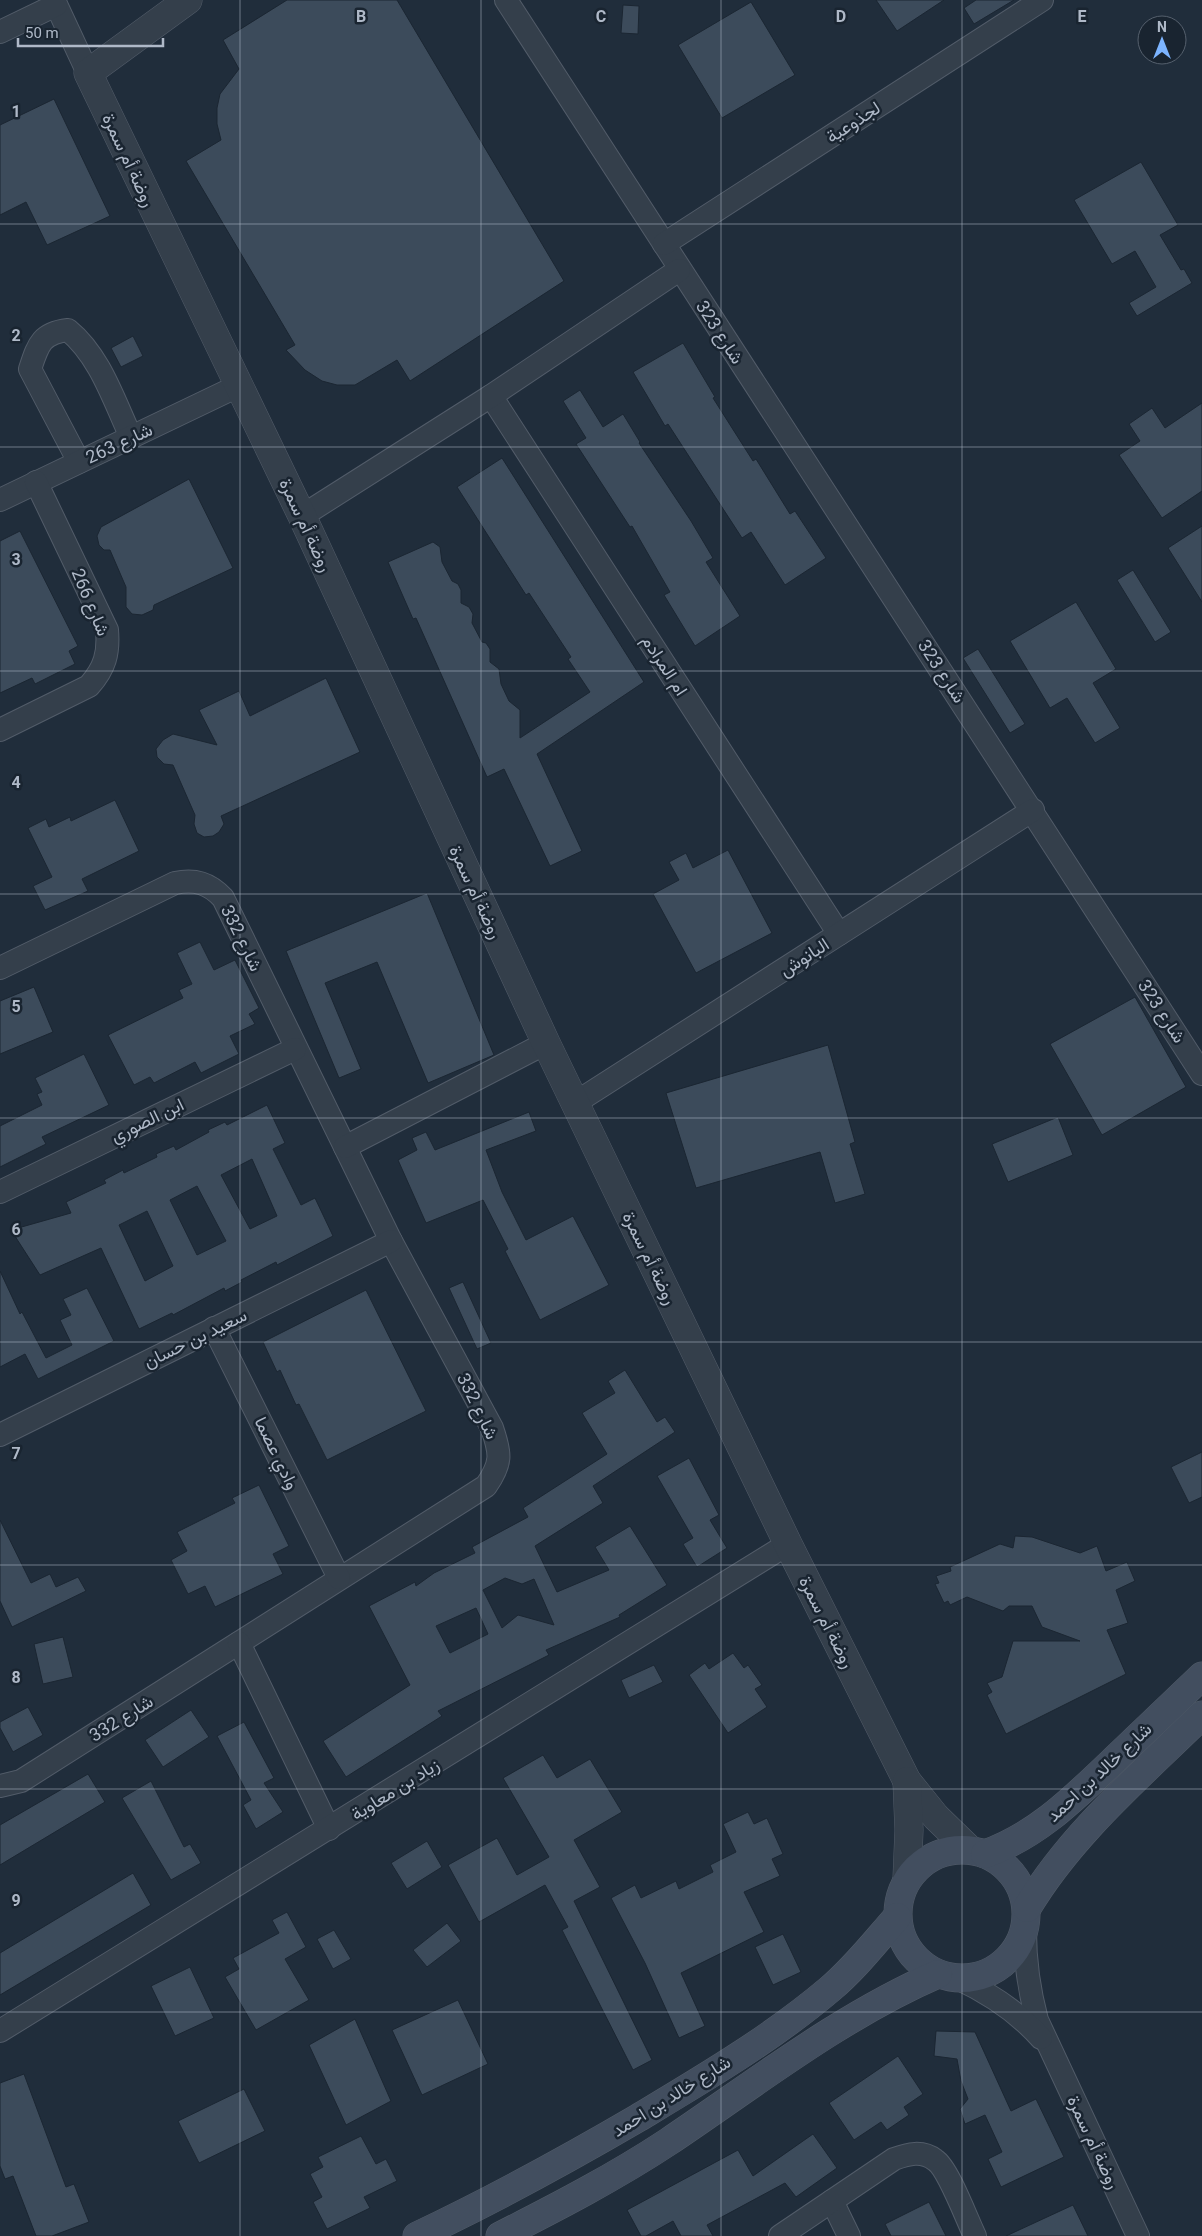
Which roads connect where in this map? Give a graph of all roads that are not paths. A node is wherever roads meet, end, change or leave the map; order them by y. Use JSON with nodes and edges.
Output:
{"nodes":[{"id":1,"x":188,"y":0,"type":"edge"},
{"id":2,"x":506,"y":0,"type":"edge"},
{"id":3,"x":1042,"y":0,"type":"edge"},
{"id":4,"x":55,"y":2,"type":"edge"},
{"id":5,"x":0,"y":32,"type":"edge"},
{"id":6,"x":88,"y":73,"type":"junction"},
{"id":7,"x":664,"y":244,"type":"junction"},
{"id":8,"x":680,"y":270,"type":"junction"},
{"id":9,"x":238,"y":386,"type":"junction"},
{"id":10,"x":491,"y":396,"type":"junction"},
{"id":11,"x":131,"y":437,"type":"junction"},
{"id":12,"x":79,"y":462,"type":"junction"},
{"id":13,"x":36,"y":482,"type":"junction"},
{"id":14,"x":0,"y":500,"type":"edge"},
{"id":15,"x":302,"y":516,"type":"junction"},
{"id":16,"x":0,"y":730,"type":"edge"},
{"id":17,"x":1033,"y":810,"type":"junction"},
{"id":18,"x":840,"y":934,"type":"junction"},
{"id":19,"x":0,"y":968,"type":"edge"},
{"id":20,"x":546,"y":1043,"type":"junction"},
{"id":21,"x":295,"y":1048,"type":"junction"},
{"id":22,"x":1202,"y":1074,"type":"edge"},
{"id":23,"x":575,"y":1103,"type":"junction"},
{"id":24,"x":345,"y":1147,"type":"junction"},
{"id":25,"x":0,"y":1192,"type":"edge"},
{"id":26,"x":391,"y":1241,"type":"junction"},
{"id":27,"x":214,"y":1328,"type":"junction"},
{"id":28,"x":0,"y":1435,"type":"edge"},
{"id":29,"x":788,"y":1544,"type":"junction"},
{"id":30,"x":339,"y":1578,"type":"junction"},
{"id":31,"x":239,"y":1643,"type":"junction"},
{"id":32,"x":1202,"y":1676,"type":"edge"},
{"id":33,"x":1202,"y":1715,"type":"edge"},
{"id":34,"x":907,"y":1781,"type":"junction"},
{"id":35,"x":0,"y":1786,"type":"edge"},
{"id":36,"x":329,"y":1830,"type":"junction"},
{"id":37,"x":977,"y":1851,"type":"junction"},
{"id":38,"x":907,"y":1879,"type":"junction"},
{"id":39,"x":897,"y":1917,"type":"junction"},
{"id":40,"x":1026,"y":1920,"type":"junction"},
{"id":41,"x":947,"y":1976,"type":"junction"},
{"id":42,"x":0,"y":2031,"type":"edge"},
{"id":43,"x":1049,"y":2048,"type":"junction"},
{"id":44,"x":832,"y":2201,"type":"junction"},
{"id":45,"x":417,"y":2236,"type":"edge"},
{"id":46,"x":500,"y":2236,"type":"edge"},
{"id":47,"x":780,"y":2236,"type":"edge"},
{"id":48,"x":849,"y":2236,"type":"edge"},
{"id":49,"x":975,"y":2236,"type":"edge"},
{"id":50,"x":1138,"y":2236,"type":"edge"}],
"edges":[{"from":1,"to":6,"type":"street"},
{"from":2,"to":7,"type":"street","name":"شارع 323"},
{"from":3,"to":7,"type":"street","name":"لجذوعية"},
{"from":4,"to":5,"type":"street"},
{"from":4,"to":6,"type":"street","name":"روضة أم سمرة"},
{"from":6,"to":9,"type":"street","name":"روضة أم سمرة"},
{"from":7,"to":8,"type":"street","name":"شارع 323"},
{"from":8,"to":10,"type":"street"},
{"from":8,"to":17,"type":"street","name":"شارع 323"},
{"from":9,"to":11,"type":"street","name":"شارع 263"},
{"from":9,"to":15,"type":"street","name":"روضة أم سمرة"},
{"from":10,"to":15,"type":"street"},
{"from":10,"to":18,"type":"street","name":"ام المرادم"},
{"from":11,"to":12,"type":"street","name":"شارع 263"},
{"from":11,"to":12,"type":"street"},
{"from":12,"to":13,"type":"street","name":"شارع 263"},
{"from":13,"to":14,"type":"street","name":"شارع 263"},
{"from":13,"to":16,"type":"street","name":"شارع 266"},
{"from":15,"to":20,"type":"street","name":"روضة أم سمرة"},
{"from":17,"to":18,"type":"street","name":"البانوش"},
{"from":17,"to":22,"type":"street","name":"شارع 323"},
{"from":18,"to":23,"type":"street","name":"البانوش"},
{"from":19,"to":21,"type":"street","name":"شارع 332"},
{"from":20,"to":23,"type":"street","name":"روضة أم سمرة"},
{"from":20,"to":24,"type":"street"},
{"from":21,"to":24,"type":"street","name":"شارع 332"},
{"from":21,"to":25,"type":"street","name":"ابن الصوري"},
{"from":23,"to":29,"type":"street","name":"روضة أم سمرة"},
{"from":24,"to":26,"type":"street","name":"شارع 332"},
{"from":26,"to":27,"type":"street","name":"سعيد بن حسان"},
{"from":26,"to":30,"type":"street","name":"شارع 332"},
{"from":27,"to":28,"type":"street","name":"سعيد بن حسان"},
{"from":27,"to":30,"type":"street","name":"وادي عصما"},
{"from":29,"to":34,"type":"street","name":"روضة أم سمرة"},
{"from":29,"to":36,"type":"street","name":"زياد بن معاوية"},
{"from":30,"to":31,"type":"street","name":"شارع 332"},
{"from":31,"to":35,"type":"street","name":"شارع 332"},
{"from":31,"to":36,"type":"street"},
{"from":32,"to":37,"type":"main road","name":"شارع خالد بن احمد"},
{"from":33,"to":40,"type":"main road","name":"شارع خالد بن احمد"},
{"from":34,"to":37,"type":"street","name":"روضة أم سمرة"},
{"from":34,"to":38,"type":"street","name":"روضة أم سمرة"},
{"from":36,"to":42,"type":"street","name":"زياد بن معاوية"},
{"from":37,"to":38,"type":"main road"},
{"from":37,"to":40,"type":"main road"},
{"from":38,"to":39,"type":"main road"},
{"from":39,"to":41,"type":"main road"},
{"from":39,"to":45,"type":"main road","name":"شارع خالد بن احمد"},
{"from":40,"to":41,"type":"main road"},
{"from":40,"to":43,"type":"street","name":"روضة أم سمرة"},
{"from":41,"to":43,"type":"street","name":"روضة أم سمرة"},
{"from":41,"to":46,"type":"main road","name":"شارع خالد بن احمد"},
{"from":43,"to":50,"type":"street","name":"روضة أم سمرة"},
{"from":44,"to":47,"type":"street"},
{"from":44,"to":48,"type":"street"},
{"from":44,"to":49,"type":"street"}]}
